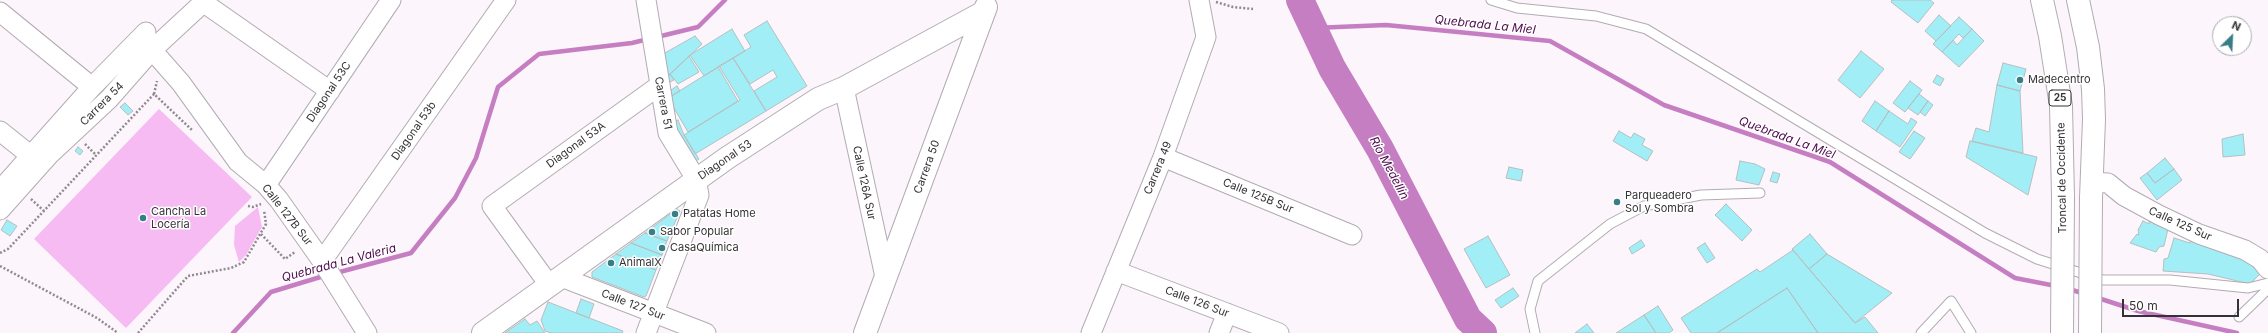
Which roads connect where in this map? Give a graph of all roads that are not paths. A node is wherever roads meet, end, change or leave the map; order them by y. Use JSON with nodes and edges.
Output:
{"nodes":[{"id":1,"x":392,"y":0,"type":"edge"},
{"id":2,"x":506,"y":0,"type":"edge"},
{"id":3,"x":646,"y":0,"type":"edge"},
{"id":4,"x":1198,"y":0,"type":"edge"},
{"id":5,"x":1491,"y":0,"type":"edge"},
{"id":6,"x":2042,"y":0,"type":"edge"},
{"id":7,"x":2078,"y":0,"type":"edge"},
{"id":8,"x":205,"y":1,"type":"edge"},
{"id":9,"x":986,"y":6,"type":"edge"},
{"id":10,"x":0,"y":12,"type":"edge"},
{"id":11,"x":149,"y":41,"type":"junction"},
{"id":12,"x":660,"y":85,"type":"junction"},
{"id":13,"x":92,"y":87,"type":"junction"},
{"id":14,"x":844,"y":88,"type":"junction"},
{"id":15,"x":330,"y":91,"type":"junction"},
{"id":16,"x":0,"y":131,"type":"edge"},
{"id":17,"x":30,"y":155,"type":"junction"},
{"id":18,"x":1163,"y":157,"type":"junction"},
{"id":19,"x":696,"y":179,"type":"junction"},
{"id":20,"x":264,"y":190,"type":"junction"},
{"id":21,"x":2091,"y":190,"type":"junction"},
{"id":22,"x":0,"y":191,"type":"edge"},
{"id":23,"x":1760,"y":193,"type":"dead end"},
{"id":24,"x":0,"y":210,"type":"edge"},
{"id":25,"x":1352,"y":235,"type":"dead end"},
{"id":26,"x":324,"y":263,"type":"junction"},
{"id":27,"x":2268,"y":269,"type":"edge"},
{"id":28,"x":1116,"y":270,"type":"junction"},
{"id":29,"x":885,"y":277,"type":"junction"},
{"id":30,"x":556,"y":281,"type":"junction"},
{"id":31,"x":2268,"y":283,"type":"edge"},
{"id":32,"x":653,"y":313,"type":"junction"},
{"id":33,"x":1226,"y":313,"type":"junction"},
{"id":34,"x":2239,"y":317,"type":"dead end"},
{"id":35,"x":366,"y":333,"type":"edge"},
{"id":36,"x":483,"y":333,"type":"edge"},
{"id":37,"x":646,"y":333,"type":"edge"},
{"id":38,"x":706,"y":333,"type":"edge"},
{"id":39,"x":865,"y":333,"type":"edge"},
{"id":40,"x":1091,"y":333,"type":"edge"},
{"id":41,"x":1219,"y":333,"type":"edge"},
{"id":42,"x":1279,"y":333,"type":"edge"},
{"id":43,"x":1536,"y":333,"type":"edge"},
{"id":44,"x":1921,"y":333,"type":"edge"},
{"id":45,"x":1971,"y":333,"type":"edge"},
{"id":46,"x":2062,"y":333,"type":"edge"},
{"id":47,"x":2090,"y":333,"type":"edge"}],
"edges":[{"from":1,"to":15,"type":"street","name":"Diagonal 53C"},
{"from":2,"to":26,"type":"street","name":"Diagonal 53b"},
{"from":3,"to":12,"type":"street","name":"Carrera 51"},
{"from":4,"to":18,"type":"street","name":"Carrera 49"},
{"from":5,"to":31,"type":"lane"},
{"from":6,"to":46,"type":"main road","name":"Troncal de Occidente","number":"25","bridge":true},
{"from":7,"to":21,"type":"main road"},
{"from":8,"to":11,"type":"street","name":"Carrera 54"},
{"from":8,"to":15,"type":"street"},
{"from":9,"to":14,"type":"main road","name":"Diagonal 53"},
{"from":9,"to":29,"type":"main road","name":"Carrera 50"},
{"from":10,"to":13,"type":"street"},
{"from":11,"to":13,"type":"street","name":"Carrera 54"},
{"from":11,"to":20,"type":"street","name":"Calle 127B Sur"},
{"from":11,"to":24,"type":"street","name":"Carrera 54"},
{"from":12,"to":19,"type":"street","name":"Carrera 51"},
{"from":12,"to":30,"type":"street","name":"Diagonal 53A"},
{"from":13,"to":17,"type":"street","name":"Carrera 54"},
{"from":14,"to":19,"type":"main road","name":"Diagonal 53"},
{"from":14,"to":29,"type":"street","name":"Calle 126A Sur"},
{"from":15,"to":20,"type":"street","name":"Diagonal 53C"},
{"from":16,"to":17,"type":"street"},
{"from":17,"to":22,"type":"street","name":"Carrera 54"},
{"from":18,"to":25,"type":"street","name":"Calle 125B Sur"},
{"from":18,"to":28,"type":"street","name":"Carrera 49"},
{"from":19,"to":30,"type":"main road","name":"Diagonal 53"},
{"from":19,"to":32,"type":"street","name":"Carrera 51"},
{"from":20,"to":26,"type":"street","name":"Calle 127B Sur"},
{"from":21,"to":27,"type":"street","name":"Calle 125 Sur"},
{"from":21,"to":47,"type":"main road","bridge":true},
{"from":23,"to":43,"type":"lane"},
{"from":26,"to":35,"type":"street","name":"Calle 127B Sur"},
{"from":28,"to":33,"type":"street","name":"Calle 126 Sur"},
{"from":28,"to":40,"type":"street","name":"Carrera 49"},
{"from":29,"to":39,"type":"main road","name":"Carrera 50"},
{"from":30,"to":32,"type":"street","name":"Calle 127 Sur"},
{"from":30,"to":36,"type":"main road","name":"Diagonal 53"},
{"from":31,"to":34,"type":"lane"},
{"from":32,"to":37,"type":"street","name":"Carrera 51"},
{"from":32,"to":38,"type":"street","name":"Calle 127 Sur"},
{"from":33,"to":41,"type":"street"},
{"from":33,"to":42,"type":"street","name":"Calle 126 Sur"},
{"from":44,"to":45,"type":"lane"}]}
